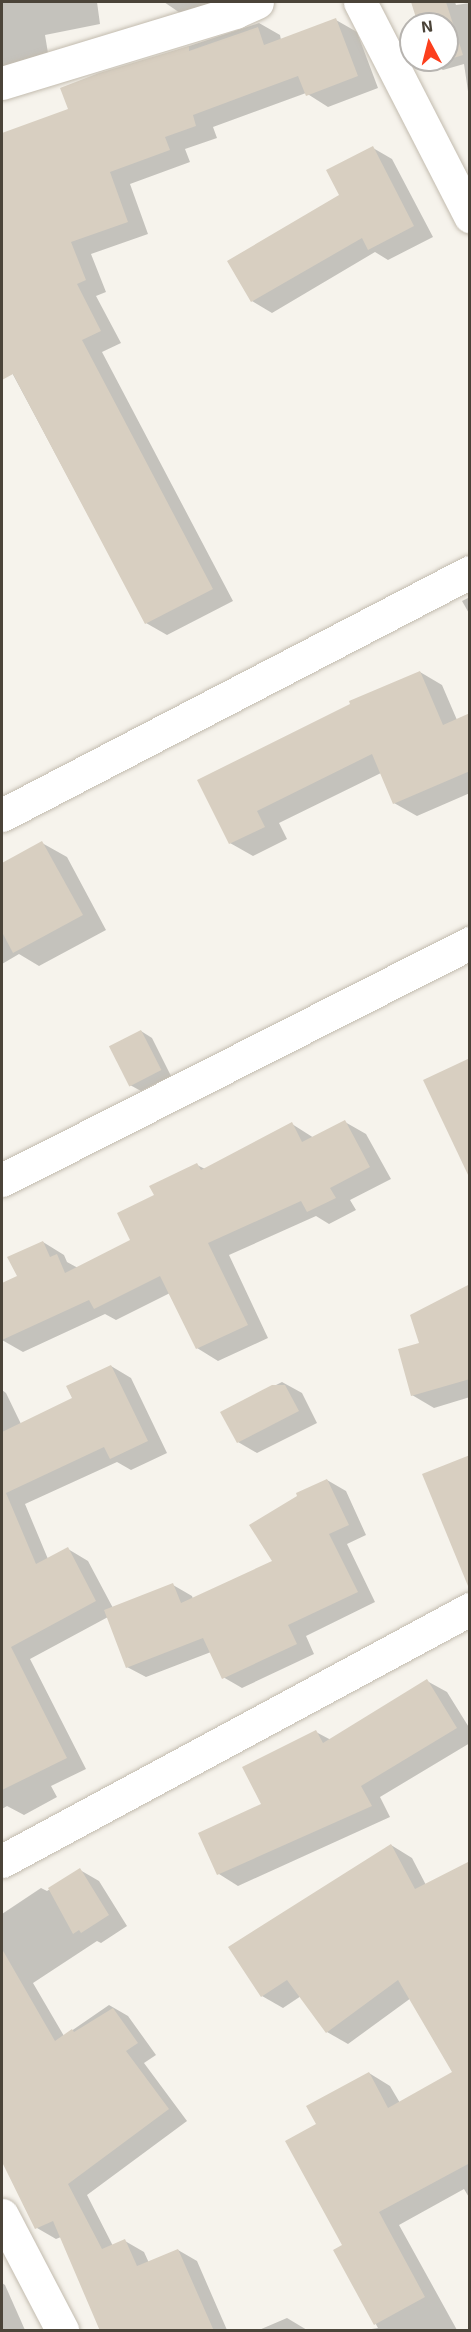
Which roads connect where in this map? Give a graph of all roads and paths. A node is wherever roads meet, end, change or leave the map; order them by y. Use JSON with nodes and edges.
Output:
{"nodes":[{"id":1,"x":257,"y":2,"type":"edge"},
{"id":2,"x":360,"y":2,"type":"edge"},
{"id":3,"x":2,"y":83,"type":"edge"},
{"id":4,"x":470,"y":216,"type":"edge"},
{"id":5,"x":470,"y":572,"type":"edge"},
{"id":6,"x":2,"y":816,"type":"edge"},
{"id":7,"x":470,"y":943,"type":"edge"},
{"id":8,"x":2,"y":1180,"type":"edge"},
{"id":9,"x":470,"y":1609,"type":"edge"},
{"id":10,"x":2,"y":1861,"type":"edge"},
{"id":11,"x":2,"y":2215,"type":"edge"},
{"id":12,"x":62,"y":2331,"type":"edge"}],
"edges":[{"from":1,"to":3,"type":"street"},
{"from":2,"to":4,"type":"street"},
{"from":5,"to":6,"type":"street"},
{"from":7,"to":8,"type":"street"},
{"from":9,"to":10,"type":"street"},
{"from":11,"to":12,"type":"street"}]}
